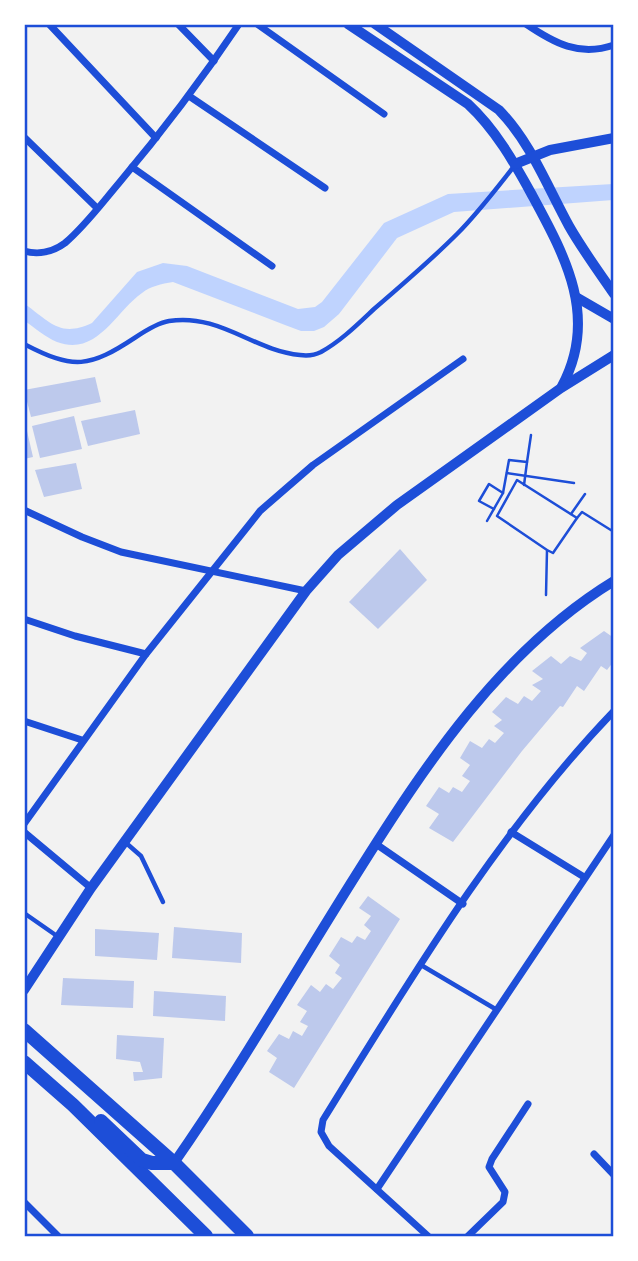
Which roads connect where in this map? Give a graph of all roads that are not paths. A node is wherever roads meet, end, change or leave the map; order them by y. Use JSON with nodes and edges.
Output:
{"nodes":[{"id":1,"x":49,"y":24,"type":"edge"},
{"id":2,"x":178,"y":24,"type":"edge"},
{"id":3,"x":239,"y":24,"type":"edge"},
{"id":4,"x":257,"y":24,"type":"edge"},
{"id":5,"x":348,"y":24,"type":"edge"},
{"id":6,"x":375,"y":24,"type":"edge"},
{"id":7,"x":526,"y":24,"type":"edge"},
{"id":8,"x":614,"y":45,"type":"edge"},
{"id":9,"x":215,"y":61,"type":"junction"},
{"id":10,"x":189,"y":96,"type":"junction"},
{"id":11,"x":384,"y":114,"type":"dead end"},
{"id":12,"x":24,"y":137,"type":"edge"},
{"id":13,"x":156,"y":138,"type":"junction"},
{"id":14,"x":614,"y":138,"type":"edge"},
{"id":15,"x":533,"y":156,"type":"junction"},
{"id":16,"x":515,"y":164,"type":"junction"},
{"id":17,"x":132,"y":167,"type":"junction"},
{"id":18,"x":325,"y":188,"type":"dead end"},
{"id":19,"x":97,"y":208,"type":"junction"},
{"id":20,"x":24,"y":251,"type":"edge"},
{"id":21,"x":272,"y":266,"type":"dead end"},
{"id":22,"x":614,"y":294,"type":"edge"},
{"id":23,"x":576,"y":297,"type":"junction"},
{"id":24,"x":614,"y":319,"type":"edge"},
{"id":25,"x":24,"y":344,"type":"edge"},
{"id":26,"x":614,"y":355,"type":"edge"},
{"id":27,"x":463,"y":359,"type":"dead end"},
{"id":28,"x":561,"y":388,"type":"junction"},
{"id":29,"x":24,"y":510,"type":"edge"},
{"id":30,"x":210,"y":572,"type":"junction"},
{"id":31,"x":614,"y":581,"type":"edge"},
{"id":32,"x":306,"y":592,"type":"junction"},
{"id":33,"x":24,"y":619,"type":"edge"},
{"id":34,"x":146,"y":654,"type":"junction"},
{"id":35,"x":614,"y":711,"type":"edge"},
{"id":36,"x":24,"y":720,"type":"edge"},
{"id":37,"x":82,"y":740,"type":"junction"},
{"id":38,"x":24,"y":824,"type":"edge"},
{"id":39,"x":24,"y":832,"type":"edge"},
{"id":40,"x":511,"y":832,"type":"junction"},
{"id":41,"x":614,"y":835,"type":"edge"},
{"id":42,"x":125,"y":841,"type":"junction"},
{"id":43,"x":376,"y":844,"type":"junction"},
{"id":44,"x":584,"y":877,"type":"junction"},
{"id":45,"x":91,"y":888,"type":"junction"},
{"id":46,"x":163,"y":902,"type":"dead end"},
{"id":47,"x":463,"y":904,"type":"junction"},
{"id":48,"x":24,"y":913,"type":"edge"},
{"id":49,"x":58,"y":936,"type":"junction"},
{"id":50,"x":421,"y":965,"type":"junction"},
{"id":51,"x":24,"y":990,"type":"edge"},
{"id":52,"x":498,"y":1011,"type":"junction"},
{"id":53,"x":24,"y":1030,"type":"edge"},
{"id":54,"x":24,"y":1062,"type":"edge"},
{"id":55,"x":528,"y":1104,"type":"dead end"},
{"id":56,"x":73,"y":1105,"type":"junction"},
{"id":57,"x":594,"y":1154,"type":"dead end"},
{"id":58,"x":174,"y":1163,"type":"junction"},
{"id":59,"x":614,"y":1175,"type":"edge"},
{"id":60,"x":377,"y":1189,"type":"junction"},
{"id":61,"x":24,"y":1202,"type":"edge"},
{"id":62,"x":58,"y":1237,"type":"edge"},
{"id":63,"x":206,"y":1237,"type":"edge"},
{"id":64,"x":247,"y":1237,"type":"edge"},
{"id":65,"x":428,"y":1237,"type":"edge"},
{"id":66,"x":468,"y":1237,"type":"edge"}],
"edges":[{"from":1,"to":13,"type":"street"},
{"from":2,"to":9,"type":"street"},
{"from":3,"to":9,"type":"street"},
{"from":4,"to":11,"type":"street"},
{"from":5,"to":16,"type":"street"},
{"from":6,"to":15,"type":"street"},
{"from":7,"to":8,"type":"street"},
{"from":9,"to":10,"type":"street"},
{"from":10,"to":13,"type":"street"},
{"from":10,"to":18,"type":"street"},
{"from":12,"to":19,"type":"street"},
{"from":13,"to":17,"type":"street"},
{"from":14,"to":15,"type":"street"},
{"from":15,"to":16,"type":"street"},
{"from":15,"to":22,"type":"street"},
{"from":16,"to":23,"type":"street"},
{"from":16,"to":25,"type":"lane"},
{"from":17,"to":19,"type":"street"},
{"from":17,"to":21,"type":"street"},
{"from":19,"to":20,"type":"street"},
{"from":23,"to":24,"type":"street"},
{"from":23,"to":28,"type":"street"},
{"from":26,"to":28,"type":"street"},
{"from":27,"to":30,"type":"street"},
{"from":28,"to":32,"type":"street"},
{"from":29,"to":30,"type":"street"},
{"from":30,"to":32,"type":"street"},
{"from":30,"to":34,"type":"street"},
{"from":31,"to":43,"type":"street"},
{"from":32,"to":42,"type":"street"},
{"from":33,"to":34,"type":"street"},
{"from":34,"to":37,"type":"street"},
{"from":35,"to":40,"type":"street"},
{"from":36,"to":37,"type":"street"},
{"from":37,"to":38,"type":"street"},
{"from":39,"to":45,"type":"street"},
{"from":40,"to":44,"type":"street"},
{"from":40,"to":47,"type":"street"},
{"from":41,"to":44,"type":"street"},
{"from":42,"to":45,"type":"street"},
{"from":42,"to":46,"type":"lane"},
{"from":43,"to":47,"type":"street"},
{"from":43,"to":58,"type":"street"},
{"from":44,"to":52,"type":"street"},
{"from":45,"to":49,"type":"street"},
{"from":47,"to":50,"type":"street"},
{"from":48,"to":49,"type":"lane"},
{"from":49,"to":51,"type":"street"},
{"from":50,"to":52,"type":"lane"},
{"from":50,"to":60,"type":"street"},
{"from":52,"to":60,"type":"street"},
{"from":53,"to":58,"type":"main road"},
{"from":54,"to":56,"type":"main road"},
{"from":55,"to":66,"type":"street"},
{"from":56,"to":58,"type":"main road"},
{"from":56,"to":63,"type":"main road"},
{"from":57,"to":59,"type":"street"},
{"from":58,"to":64,"type":"main road"},
{"from":60,"to":65,"type":"street"},
{"from":61,"to":62,"type":"street"}]}
